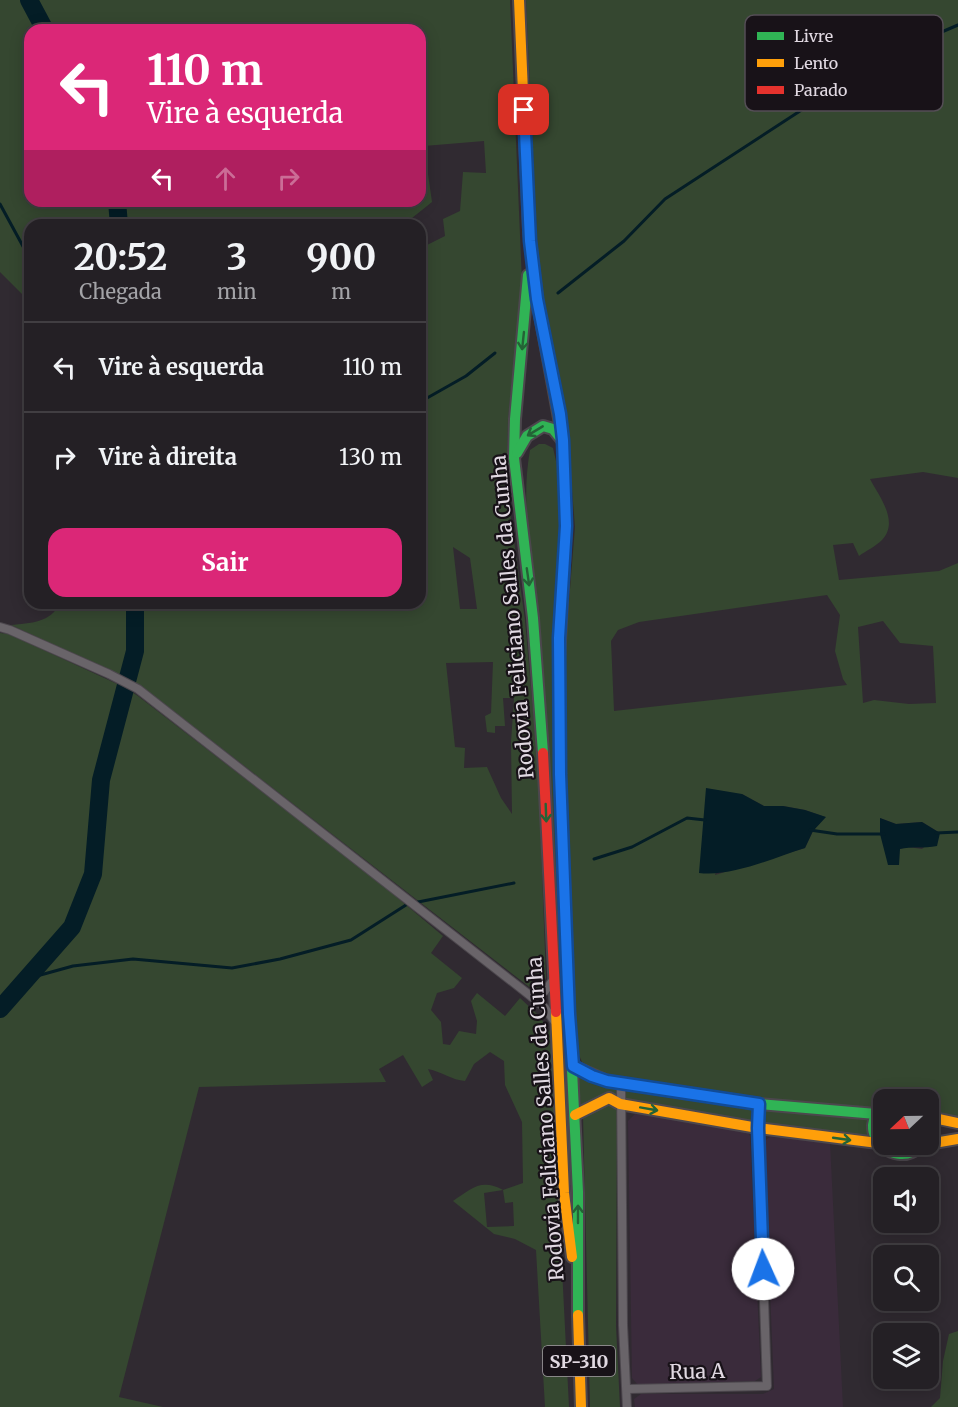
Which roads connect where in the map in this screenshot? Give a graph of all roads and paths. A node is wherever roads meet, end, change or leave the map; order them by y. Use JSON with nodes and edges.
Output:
{"nodes":[{"id":1,"x":519,"y":0,"type":"edge"},
{"id":2,"x":530,"y":241,"type":"junction"},
{"id":3,"x":563,"y":440,"type":"junction"},
{"id":4,"x":514,"y":458,"type":"junction"},
{"id":5,"x":0,"y":627,"type":"edge"},
{"id":6,"x":553,"y":980,"type":"junction"},
{"id":7,"x":532,"y":997,"type":"junction"},
{"id":8,"x":555,"y":1022,"type":"junction"},
{"id":9,"x":573,"y":1066,"type":"junction"},
{"id":10,"x":621,"y":1083,"type":"junction"},
{"id":11,"x":620,"y":1104,"type":"junction"},
{"id":12,"x":759,"y":1104,"type":"junction"},
{"id":13,"x":575,"y":1114,"type":"junction"},
{"id":14,"x":873,"y":1114,"type":"edge"},
{"id":15,"x":939,"y":1119,"type":"edge"},
{"id":16,"x":958,"y":1123,"type":"edge"},
{"id":17,"x":758,"y":1128,"type":"junction"},
{"id":18,"x":958,"y":1139,"type":"edge"},
{"id":19,"x":939,"y":1141,"type":"edge"},
{"id":20,"x":873,"y":1142,"type":"edge"},
{"id":21,"x":578,"y":1315,"type":"junction"},
{"id":22,"x":627,"y":1389,"type":"junction"},
{"id":23,"x":581,"y":1407,"type":"edge"},
{"id":24,"x":627,"y":1407,"type":"edge"}],
"edges":[{"from":1,"to":2,"type":"main road","name":"Rodovia Feliciano Salles da Cunha","number":"SP-310"},
{"from":2,"to":3,"type":"main road","name":"Rodovia Feliciano Salles da Cunha","number":"SP-310"},
{"from":2,"to":4,"type":"main road","name":"Rodovia Feliciano Salles da Cunha","number":"SP-310","one_way":true},
{"from":3,"to":4,"type":"main road","one_way":true},
{"from":3,"to":9,"type":"main road","name":"Rodovia Feliciano Salles da Cunha","number":"SP-310"},
{"from":4,"to":6,"type":"main road","name":"Rodovia Feliciano Salles da Cunha","number":"SP-310","one_way":true},
{"from":5,"to":7,"type":"street"},
{"from":6,"to":7,"type":"street"},
{"from":6,"to":8,"type":"main road","name":"Rodovia Feliciano Salles da Cunha","number":"SP-310"},
{"from":7,"to":8,"type":"street"},
{"from":8,"to":21,"type":"main road","name":"Rodovia Feliciano Salles da Cunha","number":"SP-310"},
{"from":9,"to":10,"type":"main road"},
{"from":9,"to":13,"type":"main road","name":"Rodovia Feliciano Salles da Cunha","number":"SP-310"},
{"from":10,"to":11,"type":"street"},
{"from":10,"to":12,"type":"main road"},
{"from":11,"to":13,"type":"main road"},
{"from":11,"to":17,"type":"main road","one_way":true},
{"from":11,"to":22,"type":"street"},
{"from":12,"to":14,"type":"main road"},
{"from":12,"to":17,"type":"street"},
{"from":21,"to":13,"type":"main road","name":"Rodovia Feliciano Salles da Cunha","number":"SP-310","one_way":true},
{"from":15,"to":16,"type":"main road"},
{"from":17,"to":20,"type":"main road","one_way":true},
{"from":17,"to":22,"type":"street","name":"Rua A"},
{"from":18,"to":19,"type":"main road"},
{"from":21,"to":23,"type":"main road","number":"SP-310"},
{"from":22,"to":24,"type":"street"}]}
